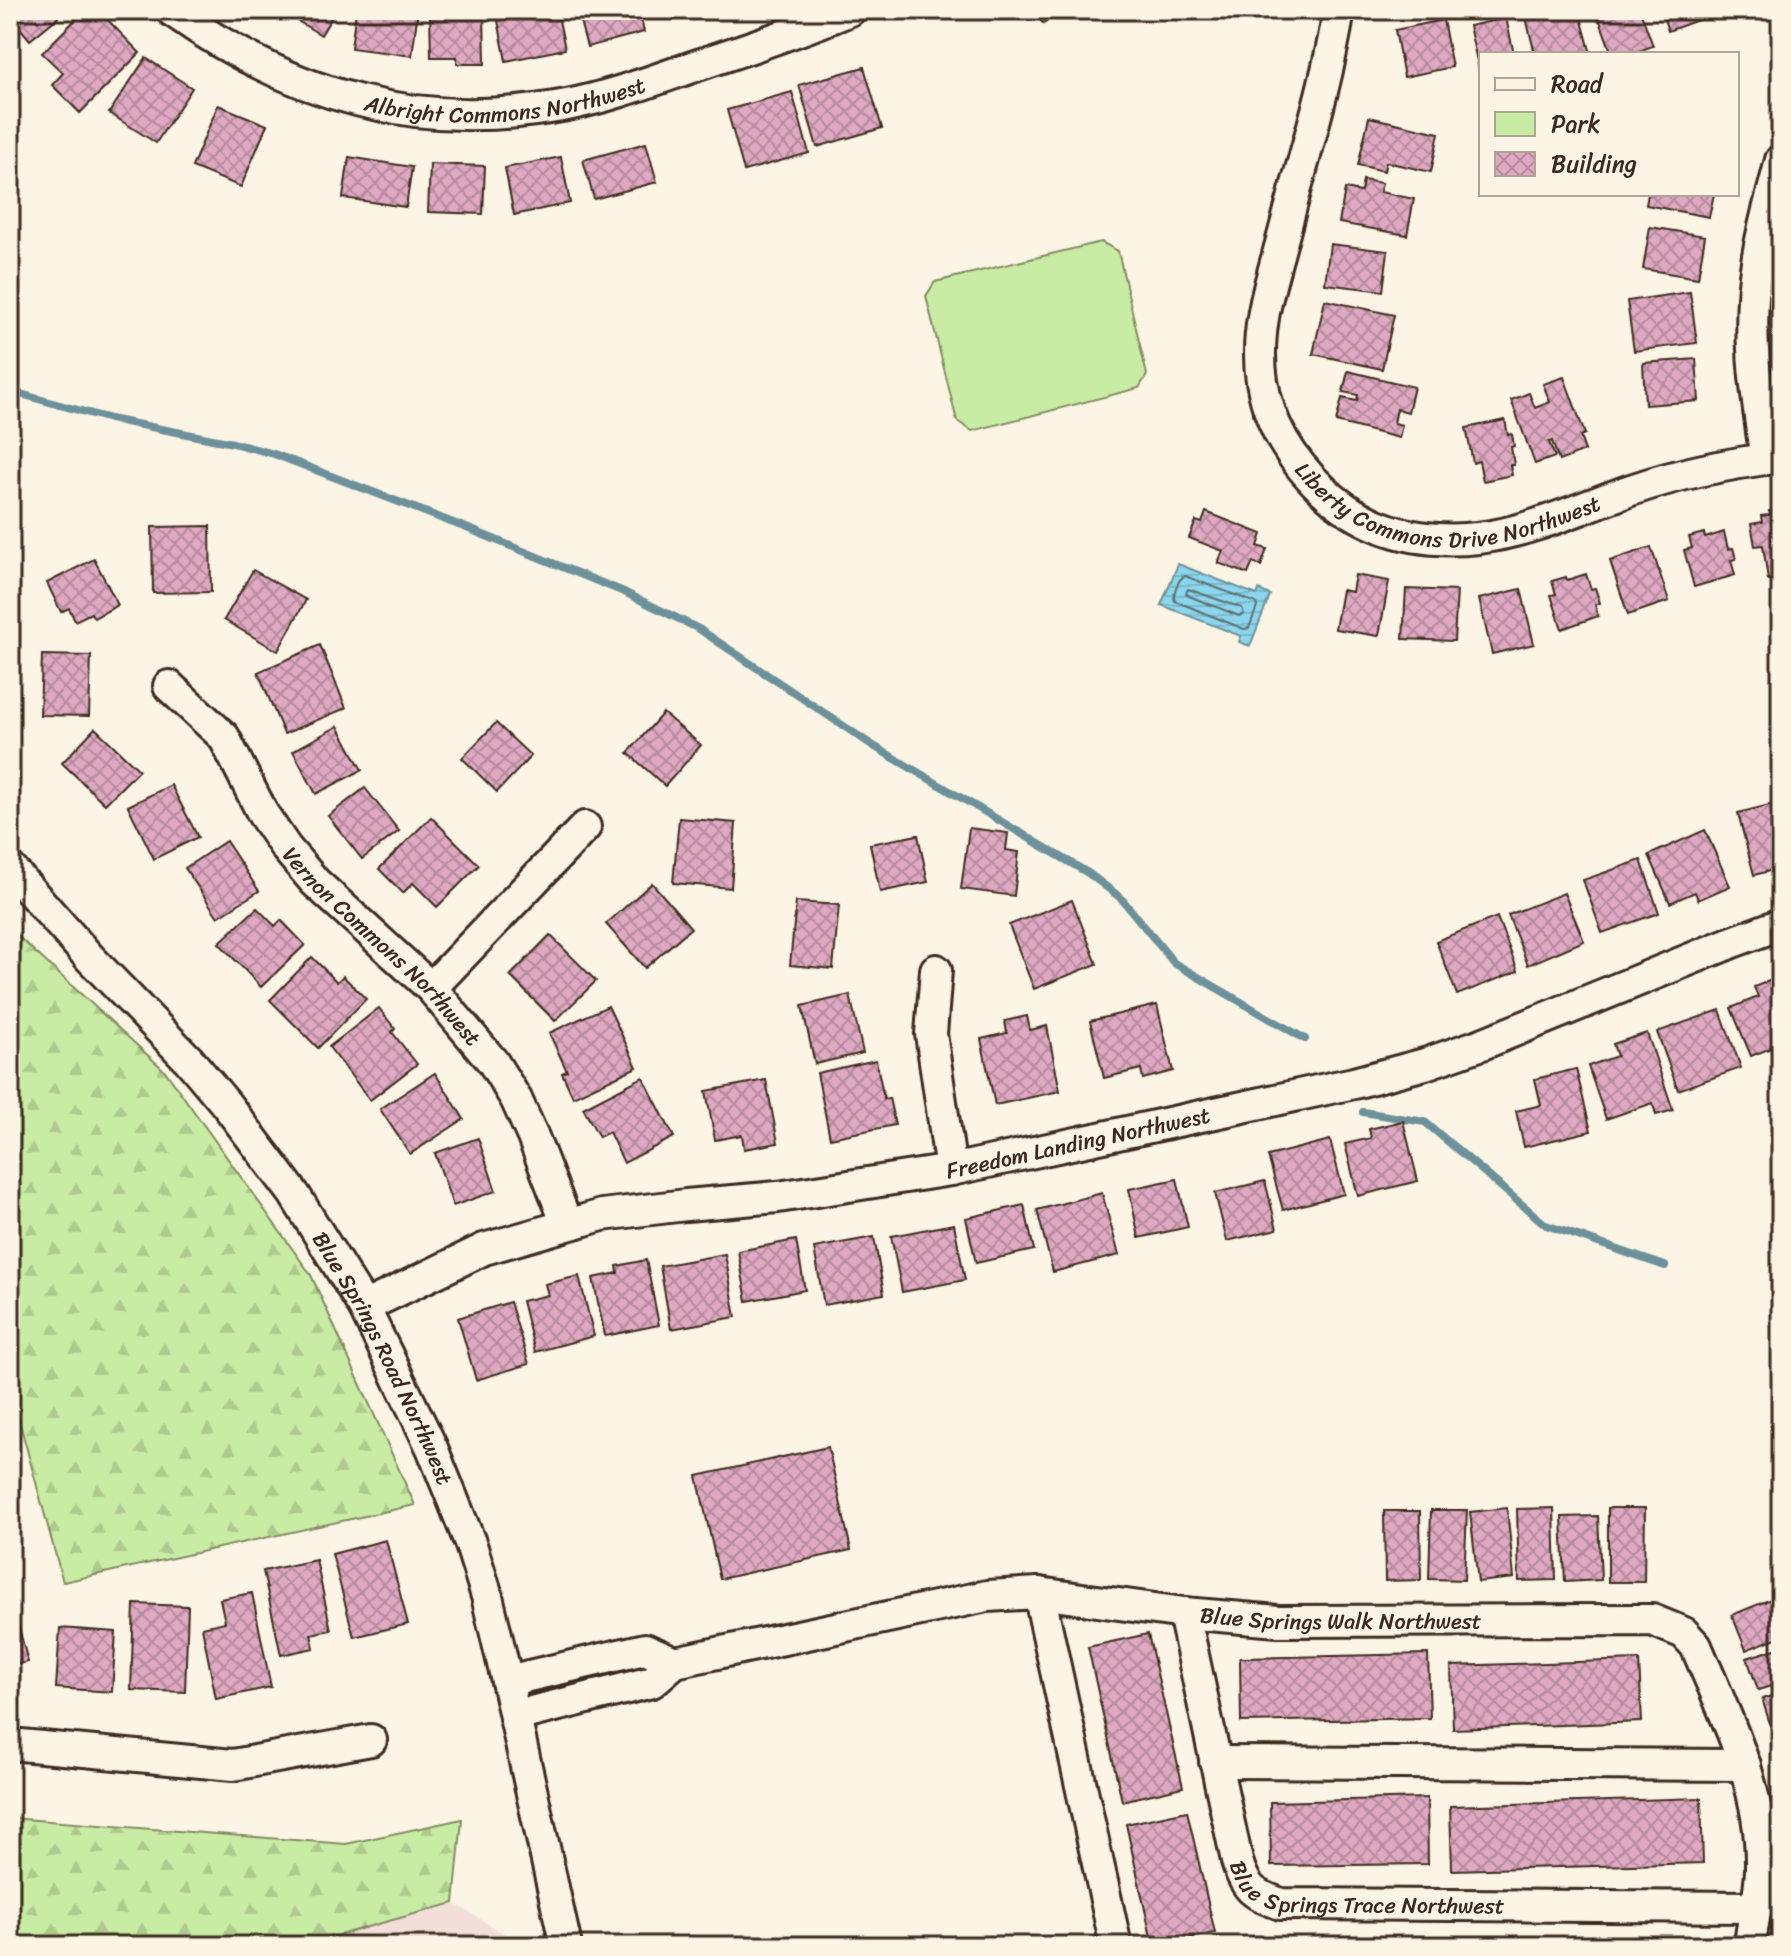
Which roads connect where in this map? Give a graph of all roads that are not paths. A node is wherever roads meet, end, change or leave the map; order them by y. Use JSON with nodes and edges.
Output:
{"nodes":[{"id":1,"x":171,"y":10,"type":"edge"},
{"id":2,"x":850,"y":10,"type":"edge"},
{"id":3,"x":1339,"y":10,"type":"edge"},
{"id":4,"x":1781,"y":160,"type":"edge"},
{"id":5,"x":1774,"y":458,"type":"edge"},
{"id":6,"x":169,"y":686,"type":"dead end"},
{"id":7,"x":585,"y":827,"type":"dead end"},
{"id":8,"x":10,"y":868,"type":"edge"},
{"id":9,"x":1781,"y":924,"type":"edge"},
{"id":10,"x":936,"y":970,"type":"dead end"},
{"id":11,"x":431,"y":988,"type":"junction"},
{"id":12,"x":951,"y":1170,"type":"junction"},
{"id":13,"x":567,"y":1224,"type":"junction"},
{"id":14,"x":364,"y":1307,"type":"junction"},
{"id":15,"x":1039,"y":1593,"type":"junction"},
{"id":16,"x":1184,"y":1613,"type":"junction"},
{"id":17,"x":675,"y":1662,"type":"junction"},
{"id":18,"x":507,"y":1681,"type":"junction"},
{"id":19,"x":515,"y":1716,"type":"junction"},
{"id":20,"x":371,"y":1740,"type":"dead end"},
{"id":21,"x":10,"y":1744,"type":"edge"},
{"id":22,"x":1215,"y":1762,"type":"junction"},
{"id":23,"x":1745,"y":1765,"type":"junction"},
{"id":24,"x":1758,"y":1907,"type":"junction"},
{"id":25,"x":566,"y":1946,"type":"edge"},
{"id":26,"x":1116,"y":1946,"type":"edge"},
{"id":27,"x":1750,"y":1946,"type":"edge"}],
"edges":[{"from":1,"to":2,"type":"street","name":"Albright Commons Northwest"},
{"from":3,"to":5,"type":"street","name":"Liberty Commons Drive Northwest"},
{"from":4,"to":5,"type":"street"},
{"from":6,"to":11,"type":"street","name":"Vernon Commons Northwest"},
{"from":7,"to":11,"type":"street"},
{"from":8,"to":14,"type":"street","name":"Blue Springs Road Northwest"},
{"from":9,"to":12,"type":"street","name":"Freedom Landing Northwest"},
{"from":10,"to":12,"type":"street"},
{"from":11,"to":13,"type":"street","name":"Vernon Commons Northwest"},
{"from":12,"to":13,"type":"street","name":"Freedom Landing Northwest"},
{"from":13,"to":14,"type":"street","name":"Freedom Landing Northwest"},
{"from":14,"to":18,"type":"street","name":"Blue Springs Road Northwest"},
{"from":15,"to":16,"type":"street","name":"Blue Springs Walk Northwest"},
{"from":15,"to":17,"type":"street","name":"Blue Springs Walk Northwest"},
{"from":15,"to":26,"type":"street"},
{"from":16,"to":22,"type":"street","name":"Blue Springs Trace Northwest"},
{"from":16,"to":23,"type":"street","name":"Blue Springs Walk Northwest"},
{"from":17,"to":18,"type":"street","name":"Blue Springs Walk Northwest"},
{"from":17,"to":19,"type":"street","name":"Blue Springs Walk Northwest"},
{"from":18,"to":19,"type":"street","name":"Blue Springs Road Northwest"},
{"from":19,"to":25,"type":"street","name":"Blue Springs Road Northwest"},
{"from":20,"to":21,"type":"street"},
{"from":22,"to":23,"type":"street"},
{"from":22,"to":24,"type":"street","name":"Blue Springs Trace Northwest"},
{"from":23,"to":24,"type":"street","name":"Blue Springs Walk Northwest"},
{"from":24,"to":27,"type":"street","name":"Blue Springs Walk Northwest"}]}
